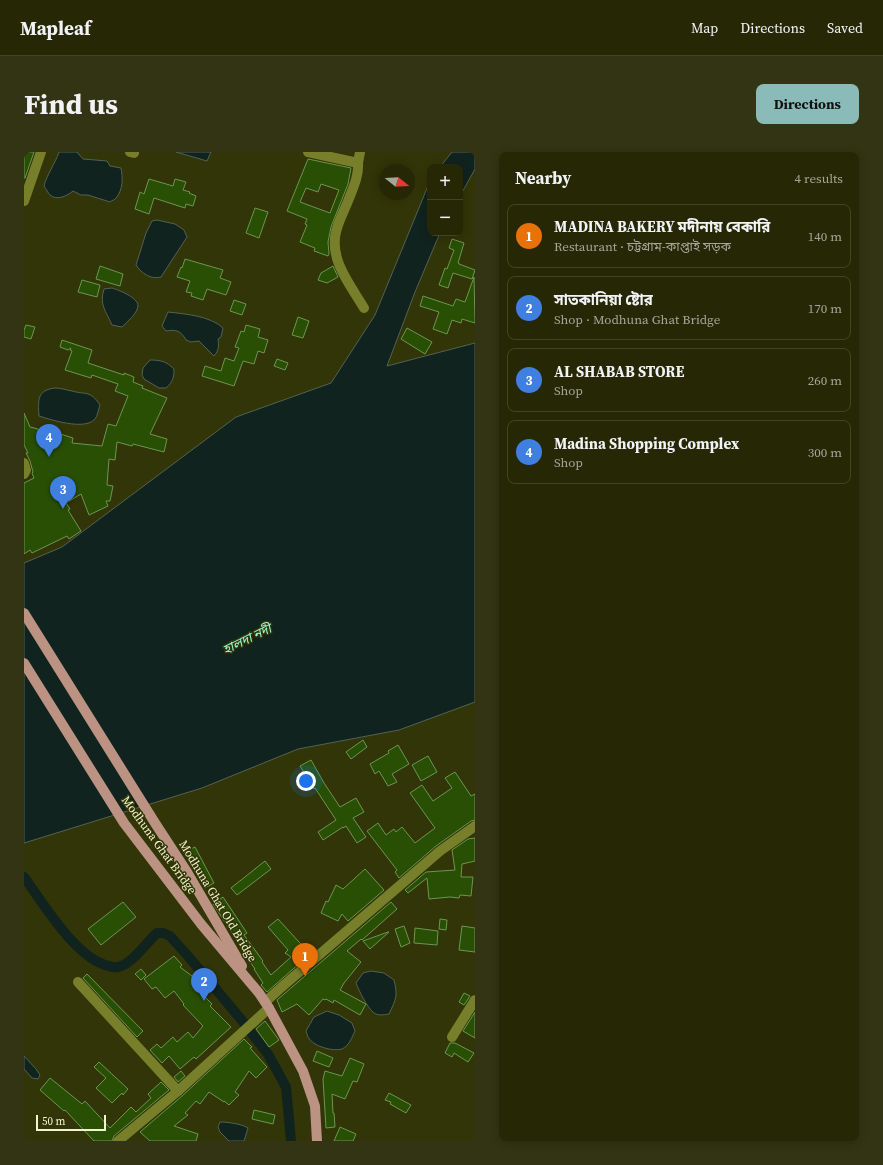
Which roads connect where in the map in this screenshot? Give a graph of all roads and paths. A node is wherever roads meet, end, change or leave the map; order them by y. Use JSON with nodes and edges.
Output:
{"nodes":[{"id":1,"x":41,"y":152,"type":"edge"},
{"id":2,"x":308,"y":152,"type":"edge"},
{"id":3,"x":360,"y":152,"type":"edge"},
{"id":4,"x":358,"y":163,"type":"junction"},
{"id":5,"x":24,"y":201,"type":"edge"},
{"id":6,"x":364,"y":308,"type":"dead end"},
{"id":7,"x":24,"y":463,"type":"edge"},
{"id":8,"x":24,"y":474,"type":"edge"},
{"id":9,"x":24,"y":613,"type":"edge"},
{"id":10,"x":24,"y":663,"type":"edge"},
{"id":11,"x":154,"y":823,"type":"joint"},
{"id":12,"x":475,"y":826,"type":"edge"},
{"id":13,"x":78,"y":982,"type":"dead end"},
{"id":14,"x":259,"y":993,"type":"junction"},
{"id":15,"x":475,"y":1000,"type":"edge"},
{"id":16,"x":267,"y":1005,"type":"junction"},
{"id":17,"x":452,"y":1037,"type":"dead end"},
{"id":18,"x":178,"y":1091,"type":"junction"},
{"id":19,"x":118,"y":1141,"type":"edge"},
{"id":20,"x":317,"y":1141,"type":"edge"}],
"edges":[{"from":1,"to":5,"type":"street"},
{"from":2,"to":4,"type":"street"},
{"from":3,"to":4,"type":"street"},
{"from":4,"to":6,"type":"street"},
{"from":7,"to":8,"type":"street"},
{"from":9,"to":11,"type":"main road","name":"Modhuna Ghat Bridge"},
{"from":10,"to":14,"type":"main road","name":"Modhuna Ghat Bridge"},
{"from":11,"to":14,"type":"main road","name":"Modhuna Ghat Old Bridge"},
{"from":12,"to":16,"type":"street"},
{"from":13,"to":18,"type":"street"},
{"from":14,"to":16,"type":"main road"},
{"from":15,"to":17,"type":"street"},
{"from":16,"to":18,"type":"street"},
{"from":16,"to":20,"type":"main road"},
{"from":18,"to":19,"type":"street"}]}
